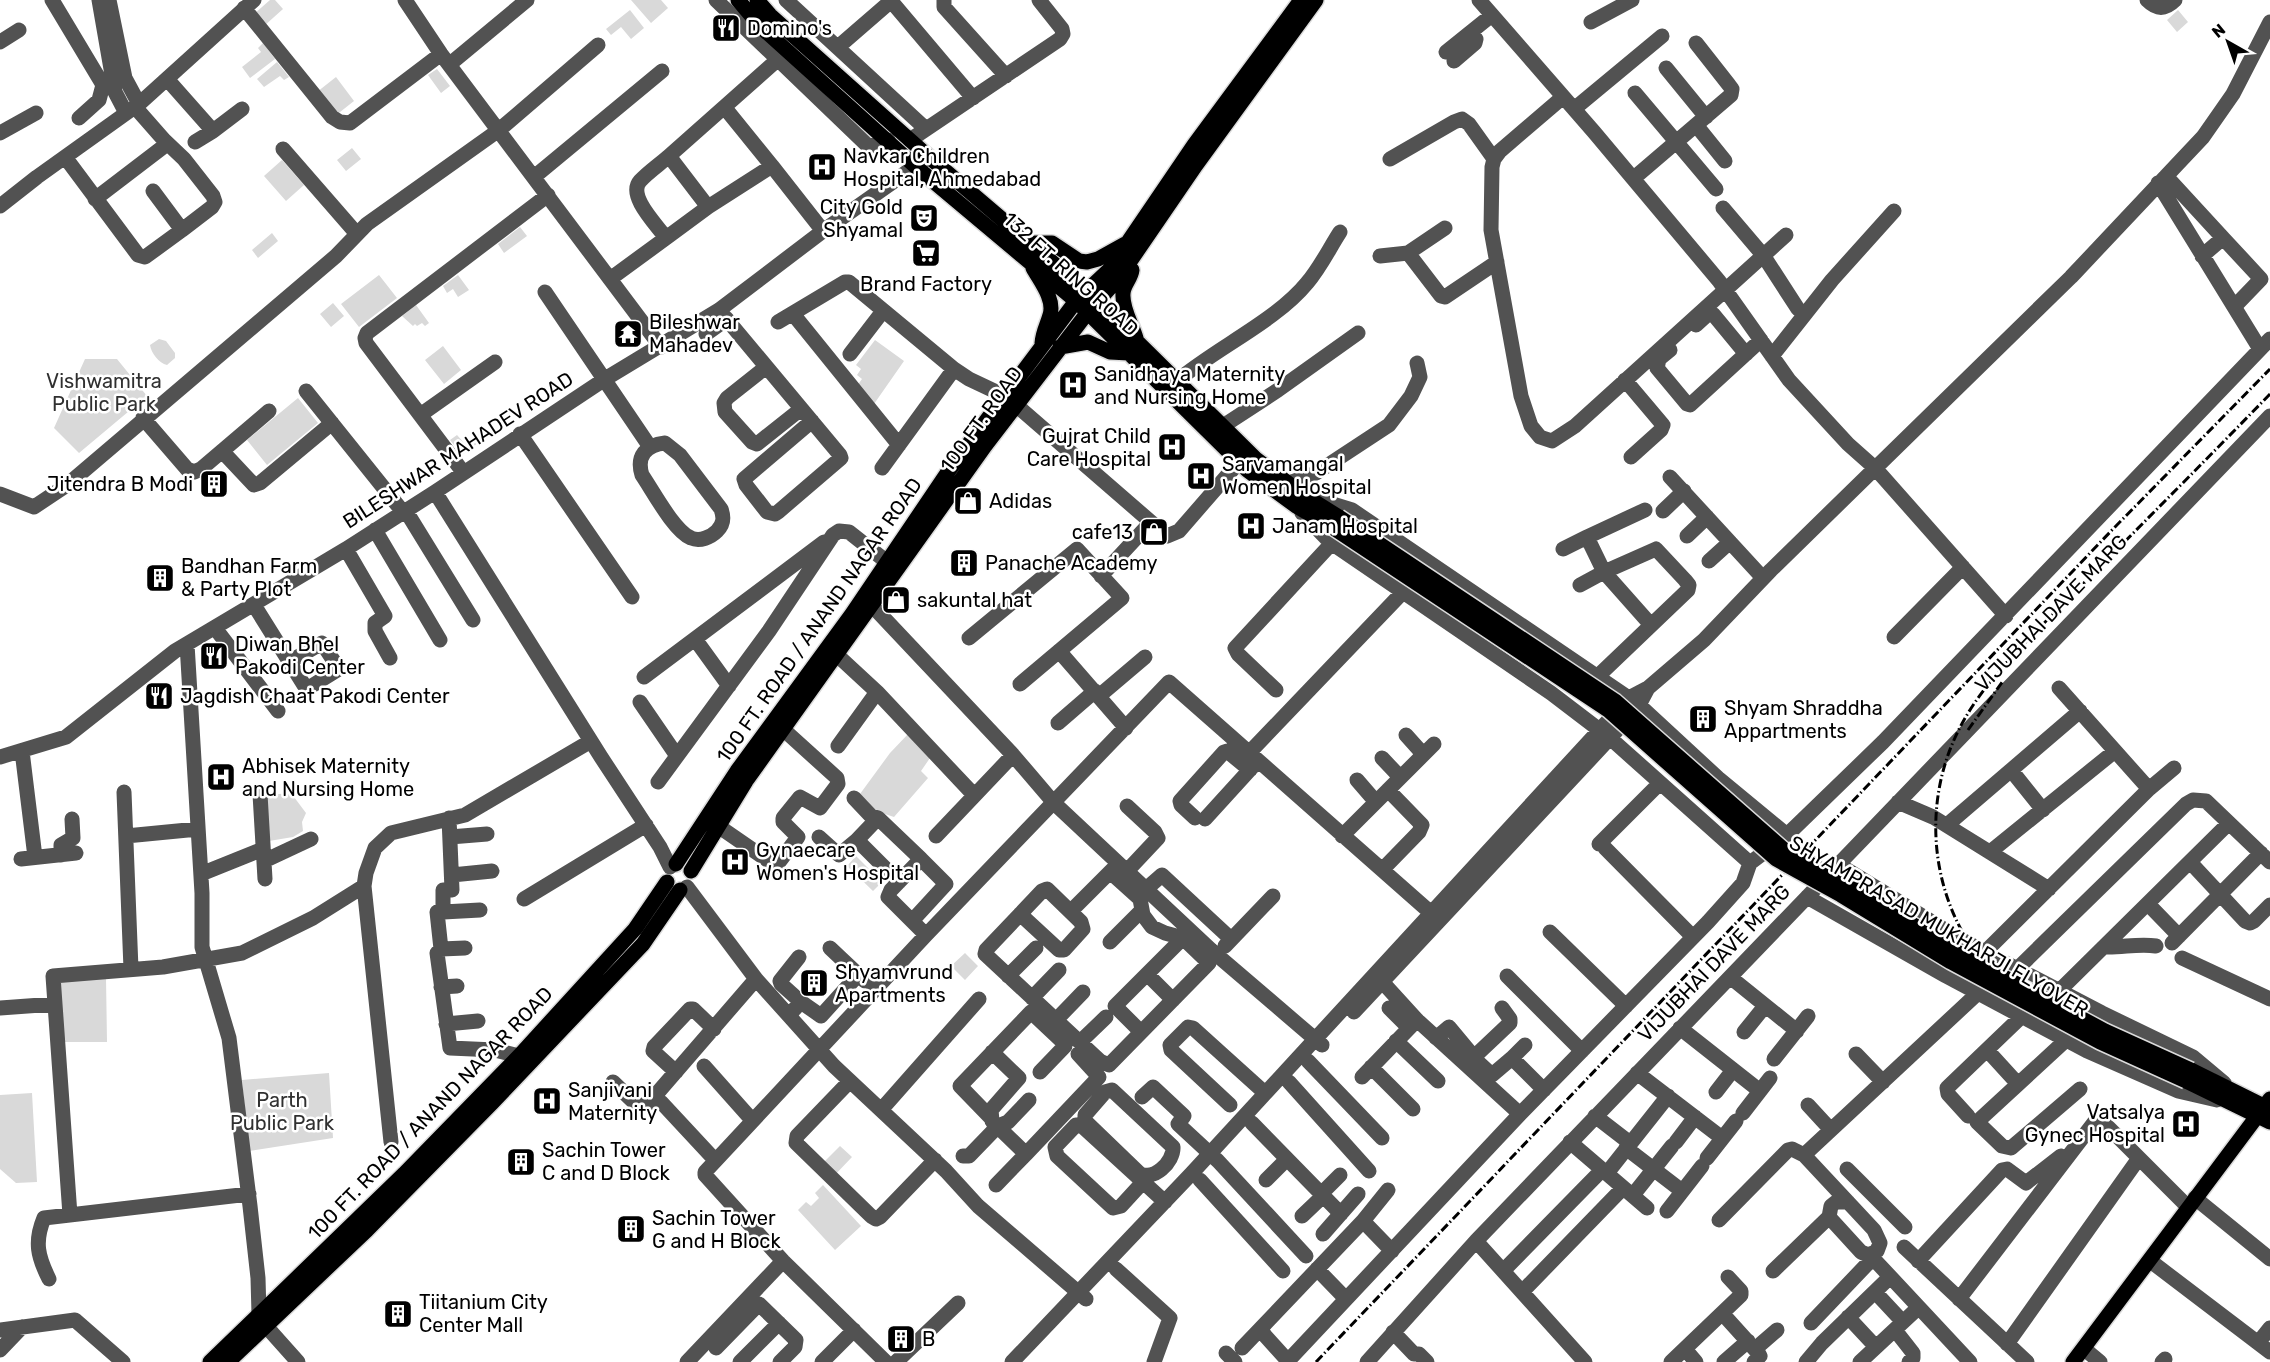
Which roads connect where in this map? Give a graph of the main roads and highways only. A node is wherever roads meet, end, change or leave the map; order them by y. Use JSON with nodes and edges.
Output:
{"nodes":[{"id":1,"x":738,"y":0,"type":"edge"},
{"id":2,"x":757,"y":0,"type":"edge"},
{"id":3,"x":1301,"y":0,"type":"edge"},
{"id":4,"x":1316,"y":0,"type":"edge"},
{"id":5,"x":1128,"y":242,"type":"junction"},
{"id":6,"x":1029,"y":243,"type":"junction"},
{"id":7,"x":1132,"y":258,"type":"junction"},
{"id":8,"x":1029,"y":261,"type":"junction"},
{"id":9,"x":1081,"y":296,"type":"junction"},
{"id":10,"x":1093,"y":308,"type":"junction"},
{"id":11,"x":1042,"y":346,"type":"junction"},
{"id":12,"x":1132,"y":347,"type":"junction"},
{"id":13,"x":1060,"y":348,"type":"junction"},
{"id":14,"x":1010,"y":401,"type":"junction"},
{"id":15,"x":1300,"y":501,"type":"junction"},
{"id":16,"x":868,"y":601,"type":"junction"},
{"id":17,"x":676,"y":878,"type":"junction"},
{"id":18,"x":2266,"y":1111,"type":"edge"},
{"id":19,"x":2195,"y":1202,"type":"junction"},
{"id":20,"x":262,"y":1319,"type":"junction"},
{"id":21,"x":2084,"y":1357,"type":"edge"},
{"id":22,"x":210,"y":1362,"type":"edge"},
{"id":23,"x":228,"y":1362,"type":"edge"},
{"id":24,"x":2073,"y":1362,"type":"edge"}],
"edges":[{"from":1,"to":8,"type":"main road","name":"132 FT. RING ROAD"},
{"from":2,"to":6,"type":"main road","name":"132 FT. RING ROAD"},
{"from":3,"to":5,"type":"main road","name":"100 FT. ROAD / ANAND NAGAR ROAD"},
{"from":4,"to":7,"type":"main road","name":"100 FT. ROAD"},
{"from":5,"to":6,"type":"main road"},
{"from":5,"to":9,"type":"main road","name":"100 FT. ROAD / ANAND NAGAR ROAD"},
{"from":6,"to":9,"type":"main road","name":"132 FT. RING ROAD"},
{"from":7,"to":10,"type":"main road","name":"100 FT. ROAD"},
{"from":7,"to":12,"type":"main road"},
{"from":8,"to":9,"type":"main road","name":"132 FT. RING ROAD"},
{"from":8,"to":11,"type":"main road"},
{"from":9,"to":10,"type":"main road","name":"132 FT. RING ROAD"},
{"from":9,"to":11,"type":"main road","name":"100 FT. ROAD / ANAND NAGAR ROAD"},
{"from":10,"to":12,"type":"main road","name":"132 FT. RING ROAD"},
{"from":10,"to":13,"type":"main road","name":"100 FT. ROAD"},
{"from":11,"to":14,"type":"main road","name":"100 FT. ROAD / ANAND NAGAR ROAD"},
{"from":12,"to":13,"type":"main road"},
{"from":12,"to":15,"type":"main road","name":"132 FT. RING ROAD"},
{"from":12,"to":15,"type":"main road","name":"132 FT. RING ROAD"},
{"from":13,"to":14,"type":"main road","name":"100 FT. ROAD"},
{"from":14,"to":16,"type":"main road","name":"100 FT. ROAD"},
{"from":14,"to":16,"type":"main road","name":"100 FT. ROAD / ANAND NAGAR ROAD"},
{"from":15,"to":18,"type":"main road","name":"SHYAMPRASAD MUKHARJI FLYOVER","bridge":true},
{"from":16,"to":17,"type":"main road","name":"100 FT. ROAD / ANAND NAGAR ROAD"},
{"from":16,"to":17,"type":"main road","name":"100 FT. ROAD"},
{"from":17,"to":20,"type":"main road","name":"100 FT. ROAD / ANAND NAGAR ROAD"},
{"from":17,"to":20,"type":"main road"},
{"from":18,"to":19,"type":"main road"},
{"from":19,"to":21,"type":"main road"},
{"from":19,"to":24,"type":"main road"},
{"from":20,"to":22,"type":"main road","name":"100 FT. ROAD / ANAND NAGAR ROAD"},
{"from":20,"to":23,"type":"main road"}]}
